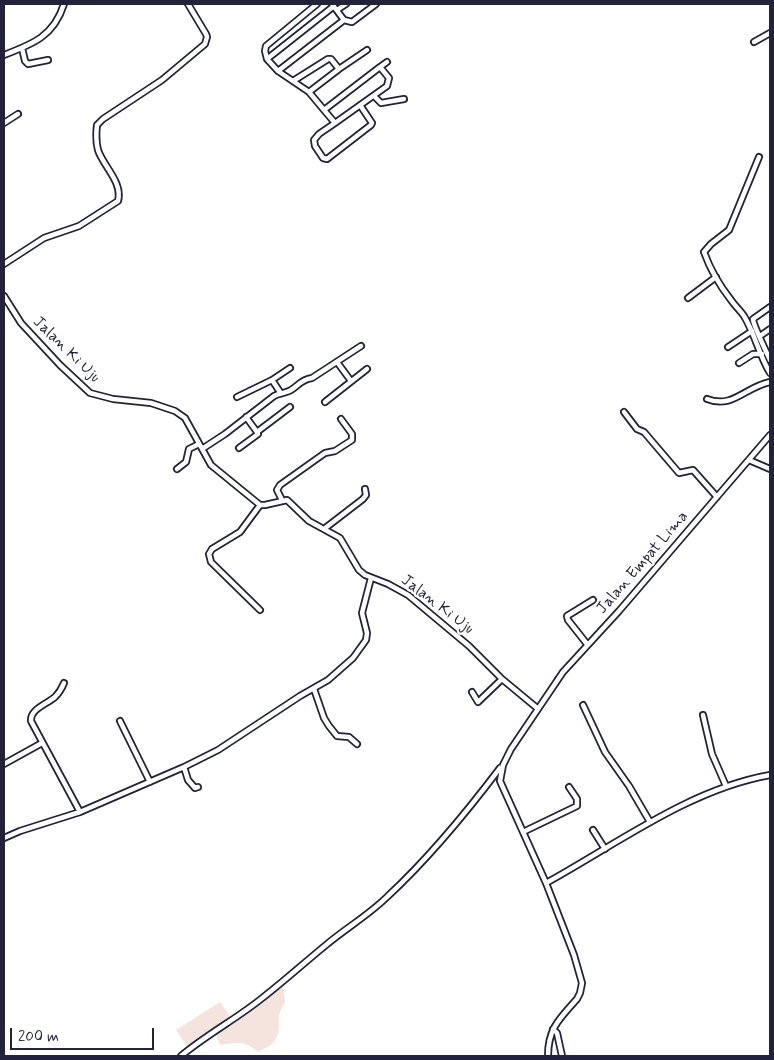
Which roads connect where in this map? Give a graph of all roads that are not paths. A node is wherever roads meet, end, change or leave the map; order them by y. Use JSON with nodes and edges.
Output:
{"nodes":[{"id":1,"x":64,"y":4,"type":"edge"},
{"id":2,"x":188,"y":4,"type":"edge"},
{"id":3,"x":317,"y":4,"type":"edge"},
{"id":4,"x":346,"y":4,"type":"edge"},
{"id":5,"x":376,"y":4,"type":"edge"},
{"id":6,"x":334,"y":7,"type":"edge"},
{"id":7,"x":344,"y":20,"type":"junction"},
{"id":8,"x":770,"y":33,"type":"edge"},
{"id":9,"x":754,"y":42,"type":"dead end"},
{"id":10,"x":22,"y":48,"type":"junction"},
{"id":11,"x":367,"y":50,"type":"dead end"},
{"id":12,"x":4,"y":55,"type":"edge"},
{"id":13,"x":267,"y":59,"type":"junction"},
{"id":14,"x":48,"y":60,"type":"dead end"},
{"id":15,"x":387,"y":62,"type":"dead end"},
{"id":16,"x":380,"y":67,"type":"junction"},
{"id":17,"x":339,"y":69,"type":"junction"},
{"id":18,"x":278,"y":71,"type":"junction"},
{"id":19,"x":293,"y":81,"type":"junction"},
{"id":20,"x":309,"y":92,"type":"junction"},
{"id":21,"x":374,"y":96,"type":"junction"},
{"id":22,"x":404,"y":99,"type":"dead end"},
{"id":23,"x":360,"y":105,"type":"junction"},
{"id":24,"x":324,"y":110,"type":"junction"},
{"id":25,"x":18,"y":114,"type":"dead end"},
{"id":26,"x":4,"y":123,"type":"edge"},
{"id":27,"x":335,"y":123,"type":"junction"},
{"id":28,"x":759,"y":157,"type":"dead end"},
{"id":29,"x":4,"y":264,"type":"edge"},
{"id":30,"x":716,"y":277,"type":"junction"},
{"id":31,"x":4,"y":296,"type":"edge"},
{"id":32,"x":688,"y":298,"type":"dead end"},
{"id":33,"x":770,"y":307,"type":"edge"},
{"id":34,"x":770,"y":329,"type":"edge"},
{"id":35,"x":752,"y":330,"type":"junction"},
{"id":36,"x":760,"y":336,"type":"junction"},
{"id":37,"x":360,"y":346,"type":"dead end"},
{"id":38,"x":728,"y":347,"type":"dead end"},
{"id":39,"x":766,"y":353,"type":"edge"},
{"id":40,"x":770,"y":360,"type":"edge"},
{"id":41,"x":337,"y":362,"type":"junction"},
{"id":42,"x":739,"y":363,"type":"dead end"},
{"id":43,"x":290,"y":368,"type":"dead end"},
{"id":44,"x":367,"y":369,"type":"dead end"},
{"id":45,"x":770,"y":373,"type":"edge"},
{"id":46,"x":272,"y":380,"type":"junction"},
{"id":47,"x":351,"y":381,"type":"junction"},
{"id":48,"x":770,"y":382,"type":"edge"},
{"id":49,"x":280,"y":392,"type":"junction"},
{"id":50,"x":238,"y":397,"type":"dead end"},
{"id":51,"x":707,"y":399,"type":"dead end"},
{"id":52,"x":325,"y":402,"type":"dead end"},
{"id":53,"x":290,"y":407,"type":"dead end"},
{"id":54,"x":624,"y":412,"type":"dead end"},
{"id":55,"x":246,"y":417,"type":"junction"},
{"id":56,"x":341,"y":419,"type":"dead end"},
{"id":57,"x":257,"y":432,"type":"junction"},
{"id":58,"x":770,"y":435,"type":"edge"},
{"id":59,"x":199,"y":444,"type":"junction"},
{"id":60,"x":239,"y":448,"type":"dead end"},
{"id":61,"x":202,"y":449,"type":"junction"},
{"id":62,"x":749,"y":460,"type":"junction"},
{"id":63,"x":176,"y":469,"type":"dead end"},
{"id":64,"x":770,"y":469,"type":"edge"},
{"id":65,"x":365,"y":489,"type":"dead end"},
{"id":66,"x":717,"y":497,"type":"junction"},
{"id":67,"x":282,"y":500,"type":"junction"},
{"id":68,"x":260,"y":505,"type":"junction"},
{"id":69,"x":324,"y":529,"type":"junction"},
{"id":70,"x":371,"y":578,"type":"junction"},
{"id":71,"x":593,"y":600,"type":"dead end"},
{"id":72,"x":260,"y":610,"type":"dead end"},
{"id":73,"x":587,"y":644,"type":"junction"},
{"id":74,"x":502,"y":678,"type":"junction"},
{"id":75,"x":64,"y":683,"type":"dead end"},
{"id":76,"x":314,"y":689,"type":"junction"},
{"id":77,"x":472,"y":692,"type":"dead end"},
{"id":78,"x":583,"y":705,"type":"dead end"},
{"id":79,"x":538,"y":708,"type":"junction"},
{"id":80,"x":703,"y":715,"type":"dead end"},
{"id":81,"x":120,"y":720,"type":"dead end"},
{"id":82,"x":42,"y":743,"type":"junction"},
{"id":83,"x":357,"y":744,"type":"dead end"},
{"id":84,"x":4,"y":764,"type":"edge"},
{"id":85,"x":503,"y":764,"type":"junction"},
{"id":86,"x":184,"y":767,"type":"junction"},
{"id":87,"x":770,"y":775,"type":"edge"},
{"id":88,"x":150,"y":782,"type":"junction"},
{"id":89,"x":198,"y":786,"type":"dead end"},
{"id":90,"x":726,"y":786,"type":"junction"},
{"id":91,"x":569,"y":787,"type":"dead end"},
{"id":92,"x":80,"y":812,"type":"junction"},
{"id":93,"x":650,"y":822,"type":"junction"},
{"id":94,"x":593,"y":830,"type":"dead end"},
{"id":95,"x":523,"y":832,"type":"junction"},
{"id":96,"x":4,"y":838,"type":"edge"},
{"id":97,"x":606,"y":849,"type":"junction"},
{"id":98,"x":546,"y":883,"type":"junction"},
{"id":99,"x":552,"y":1029,"type":"junction"},
{"id":100,"x":181,"y":1056,"type":"edge"},
{"id":101,"x":548,"y":1056,"type":"edge"},
{"id":102,"x":562,"y":1056,"type":"edge"}],
"edges":[{"from":1,"to":10,"type":"street"},
{"from":2,"to":29,"type":"street"},
{"from":3,"to":13,"type":"street"},
{"from":4,"to":6,"type":"street"},
{"from":5,"to":7,"type":"street"},
{"from":6,"to":7,"type":"street"},
{"from":6,"to":13,"type":"street"},
{"from":7,"to":18,"type":"street"},
{"from":8,"to":9,"type":"street"},
{"from":10,"to":12,"type":"street"},
{"from":10,"to":14,"type":"street"},
{"from":11,"to":17,"type":"street"},
{"from":13,"to":18,"type":"street"},
{"from":15,"to":16,"type":"street"},
{"from":16,"to":21,"type":"street"},
{"from":16,"to":24,"type":"street"},
{"from":17,"to":19,"type":"street"},
{"from":17,"to":20,"type":"street"},
{"from":18,"to":19,"type":"street"},
{"from":19,"to":20,"type":"street"},
{"from":20,"to":24,"type":"street"},
{"from":21,"to":22,"type":"street"},
{"from":21,"to":23,"type":"street"},
{"from":23,"to":27,"type":"street"},
{"from":23,"to":27,"type":"street"},
{"from":24,"to":27,"type":"street"},
{"from":25,"to":26,"type":"street"},
{"from":28,"to":30,"type":"street"},
{"from":30,"to":32,"type":"street"},
{"from":30,"to":35,"type":"street"},
{"from":31,"to":59,"type":"street","name":"Jalan Ki Uju"},
{"from":33,"to":36,"type":"street"},
{"from":34,"to":36,"type":"street"},
{"from":35,"to":38,"type":"street"},
{"from":35,"to":39,"type":"street"},
{"from":36,"to":39,"type":"street"},
{"from":37,"to":41,"type":"street"},
{"from":39,"to":40,"type":"street"},
{"from":39,"to":42,"type":"street"},
{"from":39,"to":45,"type":"street"},
{"from":41,"to":47,"type":"street"},
{"from":41,"to":49,"type":"street"},
{"from":43,"to":46,"type":"street"},
{"from":44,"to":47,"type":"street"},
{"from":46,"to":49,"type":"street"},
{"from":46,"to":50,"type":"street"},
{"from":47,"to":52,"type":"street"},
{"from":48,"to":51,"type":"street"},
{"from":49,"to":55,"type":"street"},
{"from":53,"to":57,"type":"street"},
{"from":54,"to":66,"type":"street"},
{"from":55,"to":57,"type":"street"},
{"from":55,"to":61,"type":"street"},
{"from":56,"to":67,"type":"street"},
{"from":57,"to":60,"type":"street"},
{"from":58,"to":62,"type":"street","name":"Jalan Empat Lima"},
{"from":59,"to":61,"type":"street","name":"Jalan Ki Uju"},
{"from":59,"to":63,"type":"street"},
{"from":61,"to":68,"type":"street","name":"Jalan Ki Uju"},
{"from":62,"to":64,"type":"street"},
{"from":62,"to":66,"type":"street","name":"Jalan Empat Lima"},
{"from":65,"to":69,"type":"street"},
{"from":66,"to":73,"type":"street","name":"Jalan Empat Lima"},
{"from":67,"to":68,"type":"street"},
{"from":67,"to":69,"type":"street","name":"Jalan Ki Uju"},
{"from":68,"to":72,"type":"street"},
{"from":69,"to":70,"type":"street","name":"Jalan Ki Uju"},
{"from":70,"to":74,"type":"street","name":"Jalan Ki Uju"},
{"from":70,"to":76,"type":"street"},
{"from":71,"to":73,"type":"street"},
{"from":73,"to":79,"type":"street","name":"Jalan Empat Lima"},
{"from":74,"to":77,"type":"street"},
{"from":74,"to":79,"type":"street","name":"Jalan Ki Uju"},
{"from":75,"to":82,"type":"street"},
{"from":76,"to":83,"type":"street"},
{"from":76,"to":86,"type":"street"},
{"from":78,"to":93,"type":"street"},
{"from":79,"to":85,"type":"street","name":"Jalan Empat Lima"},
{"from":80,"to":90,"type":"street"},
{"from":81,"to":88,"type":"street"},
{"from":82,"to":84,"type":"street"},
{"from":82,"to":92,"type":"street"},
{"from":85,"to":95,"type":"street"},
{"from":85,"to":100,"type":"street","name":"Jalan Empat Lima"},
{"from":86,"to":88,"type":"street"},
{"from":86,"to":89,"type":"street"},
{"from":87,"to":90,"type":"street"},
{"from":88,"to":92,"type":"street"},
{"from":90,"to":93,"type":"street"},
{"from":91,"to":95,"type":"street"},
{"from":92,"to":96,"type":"street"},
{"from":93,"to":97,"type":"street"},
{"from":94,"to":97,"type":"street"},
{"from":95,"to":98,"type":"street"},
{"from":97,"to":98,"type":"street"},
{"from":98,"to":99,"type":"street"},
{"from":99,"to":101,"type":"street"},
{"from":99,"to":102,"type":"street"}]}
